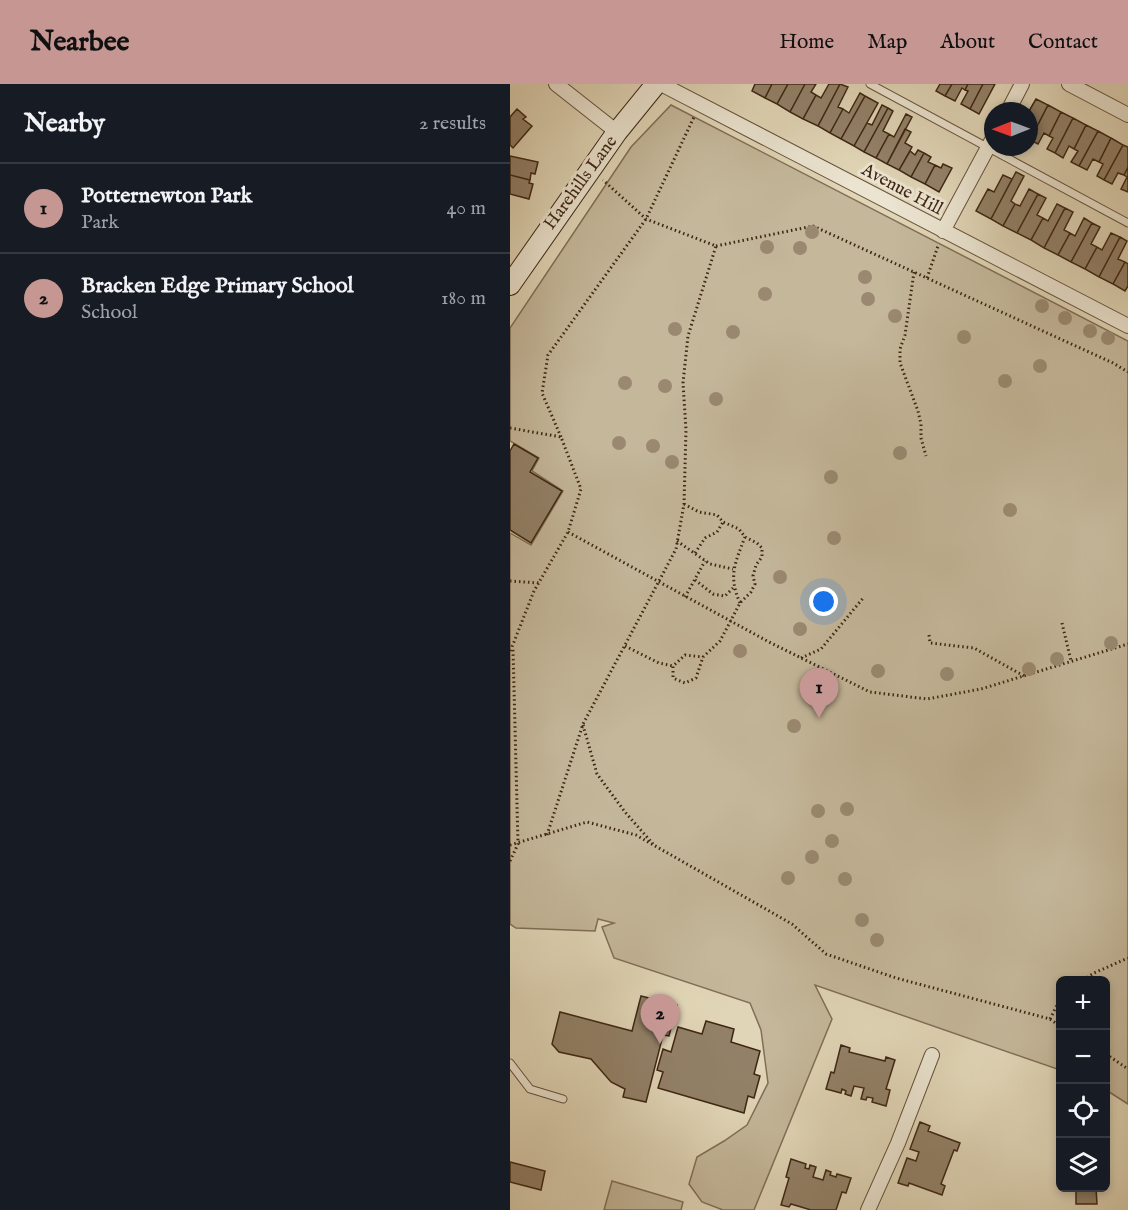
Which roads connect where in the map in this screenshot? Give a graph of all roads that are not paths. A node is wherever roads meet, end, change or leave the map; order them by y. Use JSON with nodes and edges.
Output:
{"nodes":[{"id":1,"x":556,"y":84,"type":"edge"},
{"id":2,"x":656,"y":84,"type":"edge"},
{"id":3,"x":661,"y":84,"type":"edge"},
{"id":4,"x":870,"y":84,"type":"edge"},
{"id":5,"x":1022,"y":84,"type":"edge"},
{"id":6,"x":1069,"y":84,"type":"edge"},
{"id":7,"x":1013,"y":102,"type":"edge"},
{"id":8,"x":1128,"y":115,"type":"edge"},
{"id":9,"x":617,"y":132,"type":"junction"},
{"id":10,"x":984,"y":139,"type":"edge"},
{"id":11,"x":984,"y":155,"type":"edge"},
{"id":12,"x":1015,"y":156,"type":"edge"},
{"id":13,"x":1128,"y":223,"type":"edge"},
{"id":14,"x":943,"y":231,"type":"junction"},
{"id":15,"x":510,"y":285,"type":"edge"},
{"id":16,"x":1128,"y":326,"type":"edge"},
{"id":17,"x":932,"y":1055,"type":"dead end"},
{"id":18,"x":510,"y":1063,"type":"edge"},
{"id":19,"x":563,"y":1099,"type":"dead end"},
{"id":20,"x":868,"y":1210,"type":"edge"}],
"edges":[{"from":1,"to":9,"type":"street"},
{"from":2,"to":9,"type":"main road","name":"Harehills Lane"},
{"from":3,"to":14,"type":"street","name":"Avenue Hill"},
{"from":4,"to":10,"type":"lane"},
{"from":5,"to":7,"type":"street"},
{"from":6,"to":8,"type":"street"},
{"from":9,"to":15,"type":"main road","name":"Harehills Lane"},
{"from":11,"to":14,"type":"street"},
{"from":12,"to":13,"type":"lane"},
{"from":14,"to":16,"type":"street","name":"Avenue Hill"},
{"from":17,"to":20,"type":"street"},
{"from":18,"to":19,"type":"lane"}]}
